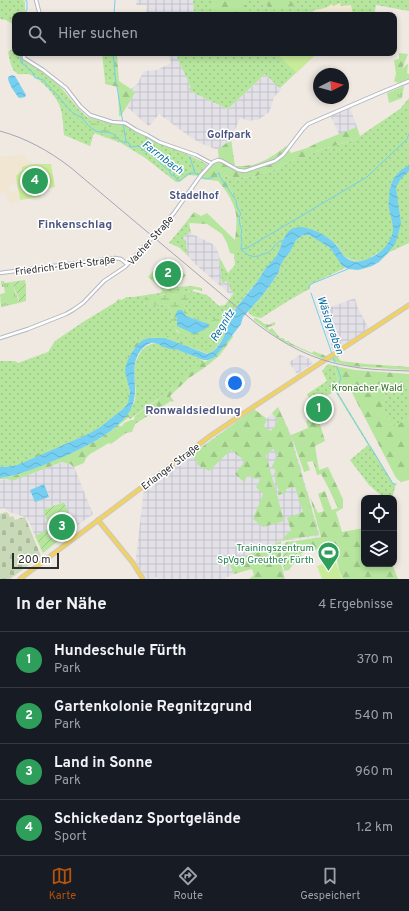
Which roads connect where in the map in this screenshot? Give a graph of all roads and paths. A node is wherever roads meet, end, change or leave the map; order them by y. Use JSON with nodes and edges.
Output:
{"nodes":[{"id":1,"x":36,"y":0,"type":"edge"},
{"id":2,"x":40,"y":12,"type":"edge"},
{"id":3,"x":24,"y":56,"type":"edge"},
{"id":4,"x":409,"y":81,"type":"edge"},
{"id":5,"x":211,"y":163,"type":"junction"},
{"id":6,"x":127,"y":264,"type":"junction"},
{"id":7,"x":0,"y":273,"type":"edge"},
{"id":8,"x":409,"y":305,"type":"edge"},
{"id":9,"x":0,"y":338,"type":"edge"},
{"id":10,"x":98,"y":520,"type":"junction"},
{"id":11,"x":20,"y":579,"type":"edge"},
{"id":12,"x":143,"y":579,"type":"edge"}],
"edges":[{"from":1,"to":2,"type":"street"},
{"from":3,"to":5,"type":"street"},
{"from":4,"to":5,"type":"street"},
{"from":5,"to":6,"type":"street","name":"Vacher Straße"},
{"from":6,"to":7,"type":"street","name":"Friedrich-Ebert-Straße"},
{"from":6,"to":9,"type":"street","name":"Vacher Straße"},
{"from":8,"to":10,"type":"main road","name":"Erlanger Straße"},
{"from":10,"to":11,"type":"main road","name":"Erlanger Straße"},
{"from":10,"to":12,"type":"main road"}]}
